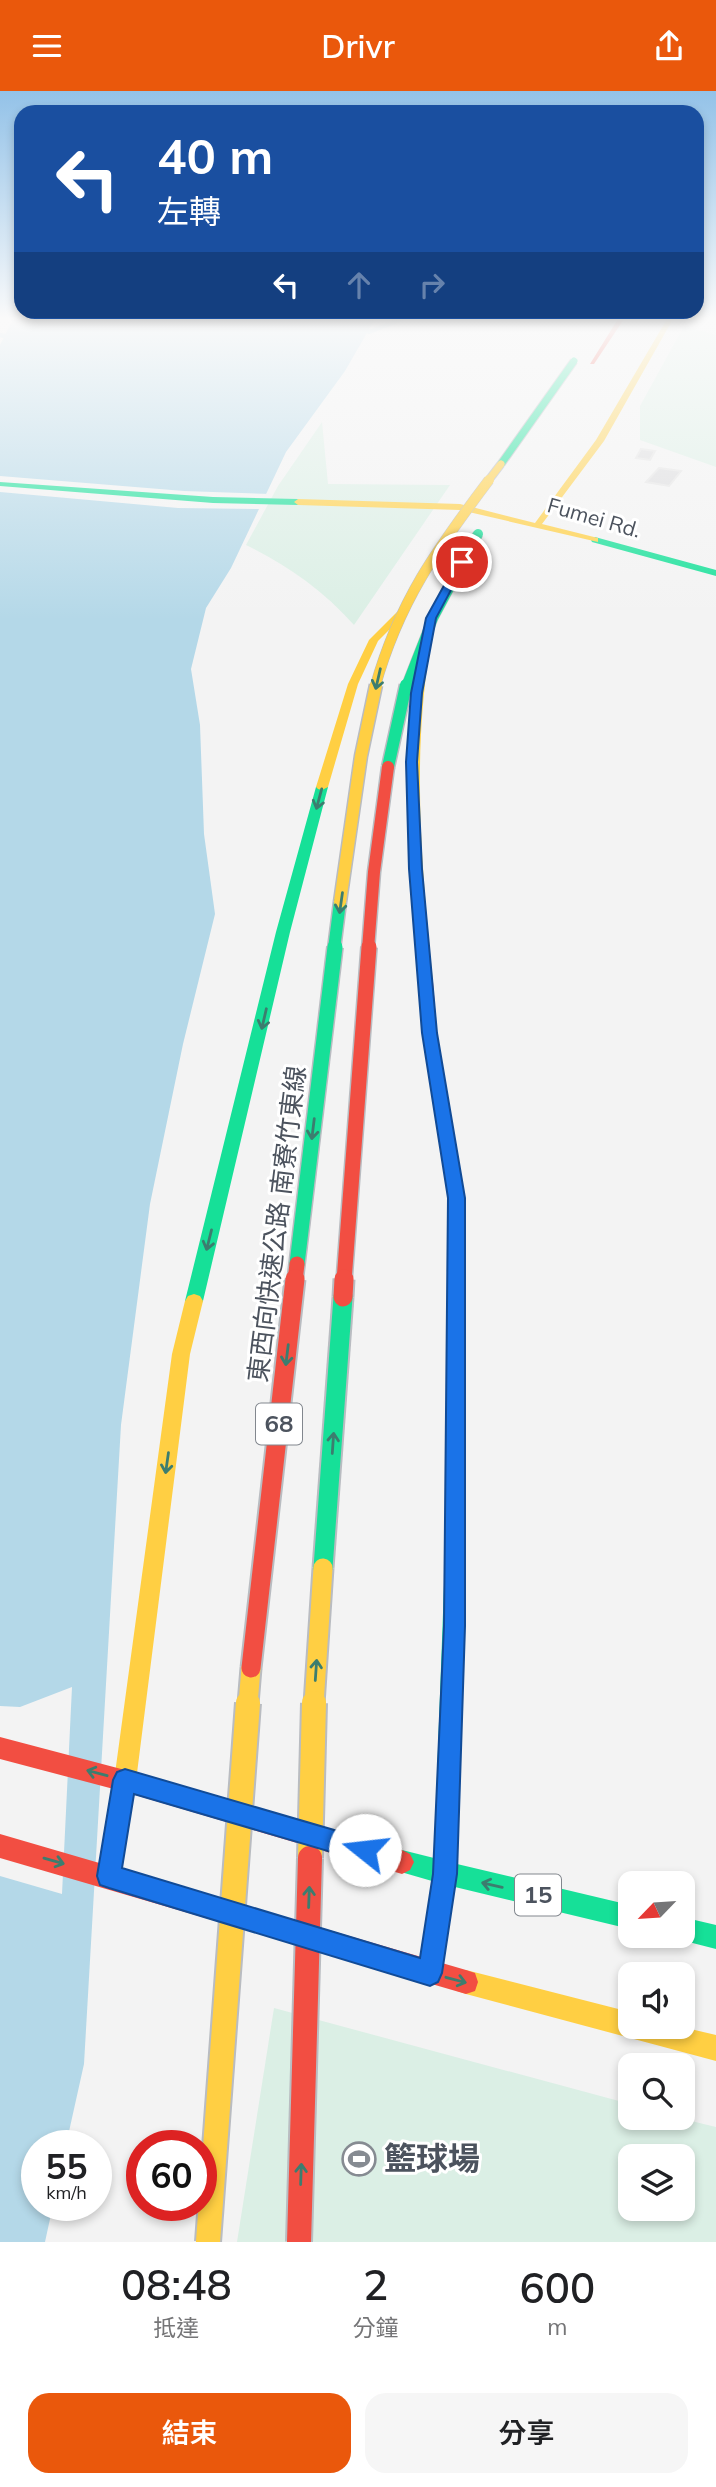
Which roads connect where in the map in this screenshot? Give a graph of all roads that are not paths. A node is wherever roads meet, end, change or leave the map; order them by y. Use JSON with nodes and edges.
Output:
{"nodes":[{"id":1,"x":533,"y":419,"type":"edge"},
{"id":2,"x":613,"y":419,"type":"edge"},
{"id":3,"x":0,"y":484,"type":"edge"},
{"id":4,"x":502,"y":497,"type":"dead end"},
{"id":5,"x":538,"y":524,"type":"junction"},
{"id":6,"x":716,"y":573,"type":"edge"},
{"id":7,"x":400,"y":614,"type":"junction"},
{"id":8,"x":431,"y":618,"type":"junction"},
{"id":9,"x":0,"y":1748,"type":"edge"},
{"id":10,"x":125,"y":1780,"type":"junction"},
{"id":11,"x":0,"y":1846,"type":"edge"},
{"id":12,"x":445,"y":1874,"type":"junction"},
{"id":13,"x":109,"y":1876,"type":"junction"},
{"id":14,"x":618,"y":1914,"type":"edge"},
{"id":15,"x":695,"y":1932,"type":"edge"},
{"id":16,"x":716,"y":1937,"type":"edge"},
{"id":17,"x":430,"y":1973,"type":"junction"},
{"id":18,"x":618,"y":2022,"type":"edge"},
{"id":19,"x":682,"y":2039,"type":"edge"},
{"id":20,"x":716,"y":2048,"type":"edge"},
{"id":21,"x":208,"y":2242,"type":"edge"},
{"id":22,"x":299,"y":2242,"type":"edge"}],
"edges":[{"from":1,"to":7,"type":"main road","name":"東西向快速公路 南寮竹東線","number":"68","bridge":true},
{"from":2,"to":5,"type":"main road"},
{"from":3,"to":5,"type":"main road","name":"Fumei Rd."},
{"from":4,"to":8,"type":"main road","number":"68","bridge":true},
{"from":5,"to":6,"type":"main road","name":"Fumei Rd."},
{"from":7,"to":10,"type":"main road","one_way":true},
{"from":7,"to":21,"type":"main road","name":"東西向快速公路 南寮竹東線","number":"68","one_way":true,"bridge":true},
{"from":8,"to":12,"type":"main road","bridge":true},
{"from":22,"to":8,"type":"main road","number":"68","one_way":true,"bridge":true},
{"from":10,"to":9,"type":"main road","number":"15","one_way":true},
{"from":10,"to":12,"type":"main road","number":"15","bridge":true},
{"from":10,"to":13,"type":"main road"},
{"from":11,"to":13,"type":"main road","one_way":true},
{"from":14,"to":12,"type":"main road","number":"15","one_way":true},
{"from":12,"to":17,"type":"main road"},
{"from":13,"to":17,"type":"main road","bridge":true},
{"from":15,"to":16,"type":"main road"},
{"from":17,"to":18,"type":"main road","one_way":true},
{"from":19,"to":20,"type":"main road"}]}
